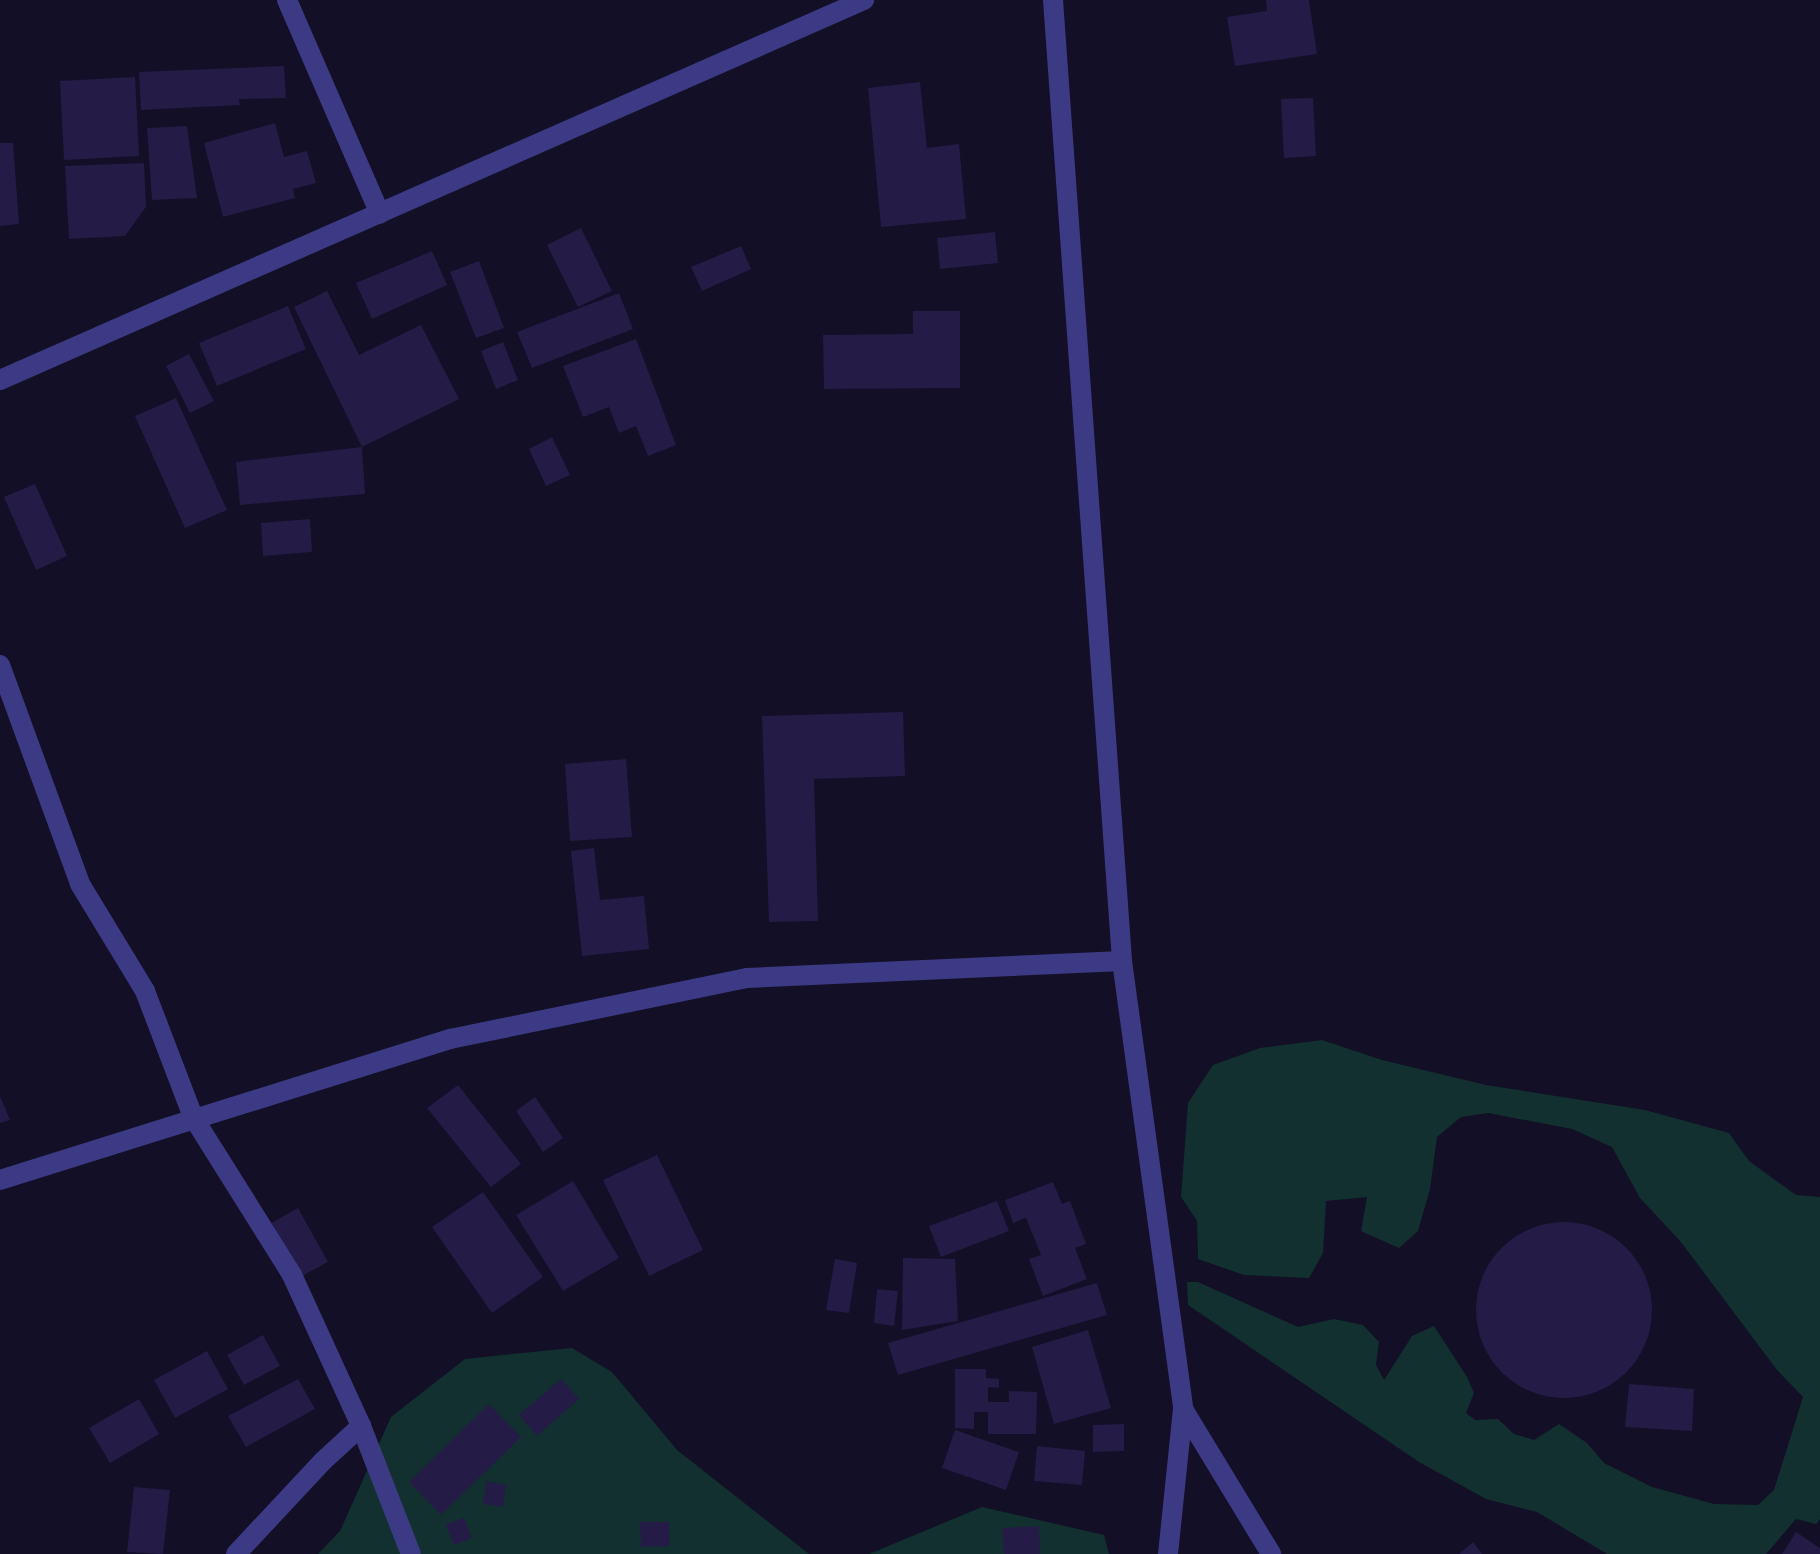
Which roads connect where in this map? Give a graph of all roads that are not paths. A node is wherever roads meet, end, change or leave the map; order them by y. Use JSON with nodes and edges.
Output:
{"nodes":[{"id":1,"x":287,"y":0,"type":"edge"},
{"id":2,"x":864,"y":0,"type":"edge"},
{"id":3,"x":1053,"y":0,"type":"edge"},
{"id":4,"x":380,"y":214,"type":"junction"},
{"id":5,"x":0,"y":380,"type":"edge"},
{"id":6,"x":0,"y":665,"type":"edge"},
{"id":7,"x":1122,"y":961,"type":"junction"},
{"id":8,"x":193,"y":1117,"type":"junction"},
{"id":9,"x":0,"y":1180,"type":"edge"},
{"id":10,"x":1183,"y":1409,"type":"junction"},
{"id":11,"x":361,"y":1426,"type":"junction"},
{"id":12,"x":236,"y":1554,"type":"edge"},
{"id":13,"x":411,"y":1554,"type":"edge"},
{"id":14,"x":1168,"y":1554,"type":"edge"},
{"id":15,"x":1271,"y":1554,"type":"edge"}],
"edges":[{"from":1,"to":4,"type":"street"},
{"from":2,"to":4,"type":"street"},
{"from":3,"to":7,"type":"street"},
{"from":4,"to":5,"type":"street"},
{"from":6,"to":8,"type":"street"},
{"from":7,"to":8,"type":"street"},
{"from":7,"to":10,"type":"street"},
{"from":8,"to":9,"type":"street"},
{"from":8,"to":11,"type":"street"},
{"from":10,"to":14,"type":"street"},
{"from":10,"to":15,"type":"street"},
{"from":11,"to":12,"type":"street"},
{"from":11,"to":13,"type":"street"}]}
